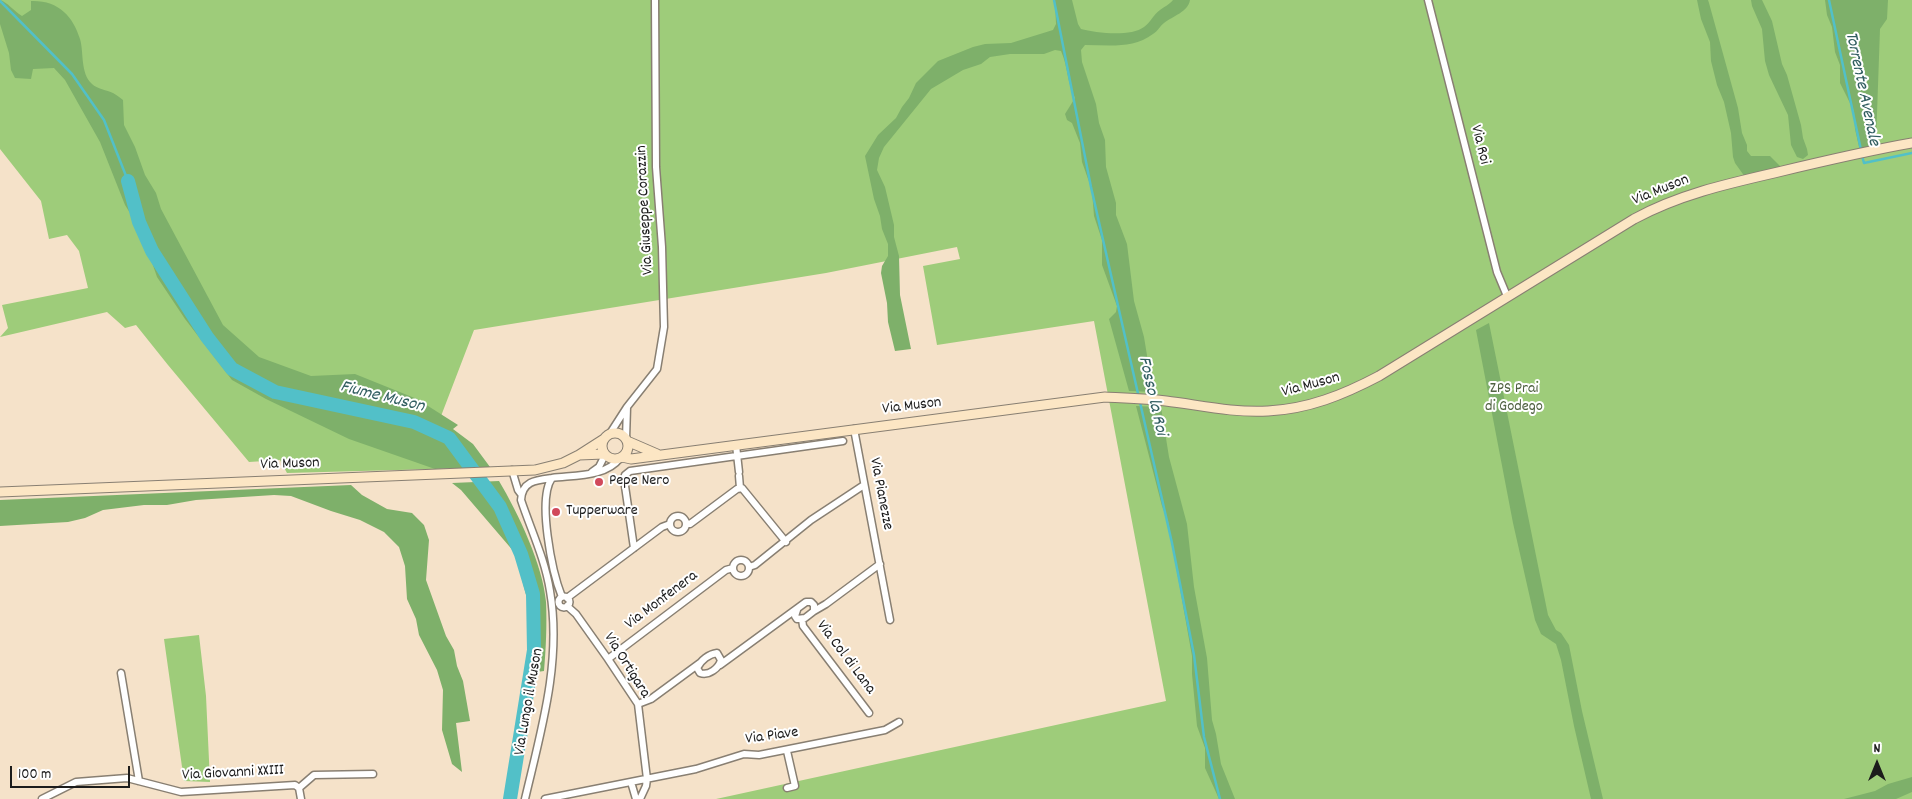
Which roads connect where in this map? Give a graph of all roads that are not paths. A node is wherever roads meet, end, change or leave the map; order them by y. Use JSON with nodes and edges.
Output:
{"nodes":[{"id":1,"x":655,"y":0,"type":"edge"},
{"id":2,"x":1428,"y":0,"type":"edge"},
{"id":3,"x":1912,"y":143,"type":"edge"},
{"id":4,"x":1507,"y":296,"type":"junction"},
{"id":5,"x":627,"y":407,"type":"junction"},
{"id":6,"x":854,"y":429,"type":"junction"},
{"id":7,"x":606,"y":437,"type":"junction"},
{"id":8,"x":626,"y":440,"type":"junction"},
{"id":9,"x":816,"y":440,"type":"junction"},
{"id":10,"x":843,"y":441,"type":"dead end"},
{"id":11,"x":736,"y":445,"type":"junction"},
{"id":12,"x":605,"y":454,"type":"junction"},
{"id":13,"x":662,"y":455,"type":"junction"},
{"id":14,"x":579,"y":456,"type":"junction"},
{"id":15,"x":737,"y":456,"type":"junction"},
{"id":16,"x":621,"y":457,"type":"junction"},
{"id":17,"x":512,"y":470,"type":"junction"},
{"id":18,"x":590,"y":472,"type":"junction"},
{"id":19,"x":552,"y":478,"type":"junction"},
{"id":20,"x":864,"y":485,"type":"junction"},
{"id":21,"x":740,"y":488,"type":"junction"},
{"id":22,"x":0,"y":492,"type":"edge"},
{"id":23,"x":521,"y":494,"type":"junction"},
{"id":24,"x":686,"y":523,"type":"junction"},
{"id":25,"x":670,"y":524,"type":"junction"},
{"id":26,"x":786,"y":542,"type":"junction"},
{"id":27,"x":634,"y":548,"type":"junction"},
{"id":28,"x":880,"y":564,"type":"junction"},
{"id":29,"x":749,"y":567,"type":"junction"},
{"id":30,"x":733,"y":568,"type":"junction"},
{"id":31,"x":565,"y":597,"type":"junction"},
{"id":32,"x":814,"y":608,"type":"junction"},
{"id":33,"x":798,"y":615,"type":"junction"},
{"id":34,"x":890,"y":620,"type":"dead end"},
{"id":35,"x":720,"y":655,"type":"junction"},
{"id":36,"x":730,"y":657,"type":"junction"},
{"id":37,"x":608,"y":659,"type":"junction"},
{"id":38,"x":700,"y":663,"type":"junction"},
{"id":39,"x":720,"y":665,"type":"junction"},
{"id":40,"x":690,"y":670,"type":"junction"},
{"id":41,"x":698,"y":671,"type":"junction"},
{"id":42,"x":121,"y":673,"type":"dead end"},
{"id":43,"x":638,"y":704,"type":"junction"},
{"id":44,"x":869,"y":713,"type":"dead end"},
{"id":45,"x":899,"y":722,"type":"dead end"},
{"id":46,"x":787,"y":751,"type":"junction"},
{"id":47,"x":373,"y":774,"type":"dead end"},
{"id":48,"x":647,"y":779,"type":"junction"},
{"id":49,"x":139,"y":781,"type":"junction"},
{"id":50,"x":631,"y":782,"type":"junction"},
{"id":51,"x":299,"y":788,"type":"junction"},
{"id":52,"x":787,"y":788,"type":"dead end"},
{"id":53,"x":42,"y":799,"type":"edge"},
{"id":54,"x":301,"y":799,"type":"edge"},
{"id":55,"x":525,"y":799,"type":"edge"},
{"id":56,"x":545,"y":799,"type":"edge"},
{"id":57,"x":638,"y":799,"type":"edge"}],
"edges":[{"from":1,"to":5,"type":"street","name":"Via Giuseppe Corazzin"},
{"from":2,"to":4,"type":"street","name":"Via Roi"},
{"from":3,"to":4,"type":"main road","name":"Via Muson"},
{"from":4,"to":6,"type":"main road","name":"Via Muson"},
{"from":5,"to":7,"type":"street","name":"Via Giuseppe Corazzin"},
{"from":5,"to":8,"type":"street"},
{"from":6,"to":9,"type":"main road","name":"Via Muson"},
{"from":6,"to":20,"type":"street","name":"Via Pianezze"},
{"from":7,"to":8,"type":"main road","name":"Via Muson"},
{"from":7,"to":12,"type":"main road"},
{"from":7,"to":14,"type":"main road","name":"Via Muson"},
{"from":8,"to":13,"type":"main road","name":"Via Muson"},
{"from":8,"to":16,"type":"main road"},
{"from":9,"to":10,"type":"street"},
{"from":9,"to":11,"type":"main road","name":"Via Muson"},
{"from":9,"to":15,"type":"street"},
{"from":11,"to":13,"type":"main road","name":"Via Muson"},
{"from":11,"to":15,"type":"street"},
{"from":12,"to":14,"type":"main road","name":"Via Muson"},
{"from":12,"to":16,"type":"main road","name":"Via Muson"},
{"from":12,"to":18,"type":"street"},
{"from":13,"to":16,"type":"main road","name":"Via Muson"},
{"from":14,"to":17,"type":"main road","name":"Via Muson"},
{"from":15,"to":21,"type":"street"},
{"from":15,"to":27,"type":"street"},
{"from":16,"to":18,"type":"street"},
{"from":17,"to":22,"type":"main road","name":"Via Muson"},
{"from":17,"to":23,"type":"street","name":"Via Lungo il Muson"},
{"from":18,"to":19,"type":"street"},
{"from":19,"to":23,"type":"street"},
{"from":19,"to":31,"type":"street"},
{"from":20,"to":26,"type":"street","name":"Via Monfenera"},
{"from":20,"to":28,"type":"street","name":"Via Pianezze"},
{"from":21,"to":24,"type":"street"},
{"from":21,"to":26,"type":"street"},
{"from":23,"to":55,"type":"street","name":"Via Lungo il Muson"},
{"from":24,"to":25,"type":"street"},
{"from":24,"to":25,"type":"street"},
{"from":25,"to":27,"type":"street"},
{"from":26,"to":29,"type":"street","name":"Via Monfenera"},
{"from":27,"to":31,"type":"street"},
{"from":28,"to":32,"type":"street"},
{"from":28,"to":34,"type":"street","name":"Via Pianezze"},
{"from":29,"to":30,"type":"street","name":"Via Monfenera"},
{"from":29,"to":30,"type":"street","name":"Via Monfenera"},
{"from":30,"to":37,"type":"street","name":"Via Monfenera"},
{"from":31,"to":37,"type":"street","name":"Via Ortigara"},
{"from":32,"to":33,"type":"street","name":"Via Col di Lana"},
{"from":32,"to":33,"type":"street","name":"Via Col di Lana"},
{"from":33,"to":36,"type":"street"},
{"from":33,"to":44,"type":"street","name":"Via Col di Lana"},
{"from":35,"to":36,"type":"street"},
{"from":35,"to":38,"type":"street"},
{"from":35,"to":39,"type":"street"},
{"from":36,"to":39,"type":"street"},
{"from":37,"to":43,"type":"street","name":"Via Ortigara"},
{"from":38,"to":40,"type":"street"},
{"from":38,"to":41,"type":"street"},
{"from":39,"to":41,"type":"street"},
{"from":40,"to":41,"type":"street"},
{"from":40,"to":43,"type":"street"},
{"from":42,"to":49,"type":"street"},
{"from":43,"to":48,"type":"street","name":"Via Ortigara"},
{"from":45,"to":46,"type":"street","name":"Via Piave"},
{"from":46,"to":48,"type":"street","name":"Via Piave"},
{"from":46,"to":52,"type":"street"},
{"from":47,"to":51,"type":"street"},
{"from":48,"to":50,"type":"street","name":"Via Piave"},
{"from":48,"to":57,"type":"street"},
{"from":49,"to":51,"type":"street","name":"Via Giovanni XXIII"},
{"from":49,"to":53,"type":"street","name":"Via Giovanni XXIII"},
{"from":50,"to":56,"type":"street","name":"Via Piave"},
{"from":50,"to":57,"type":"street"},
{"from":51,"to":54,"type":"street","name":"Via Giovanni XXIII"}]}
